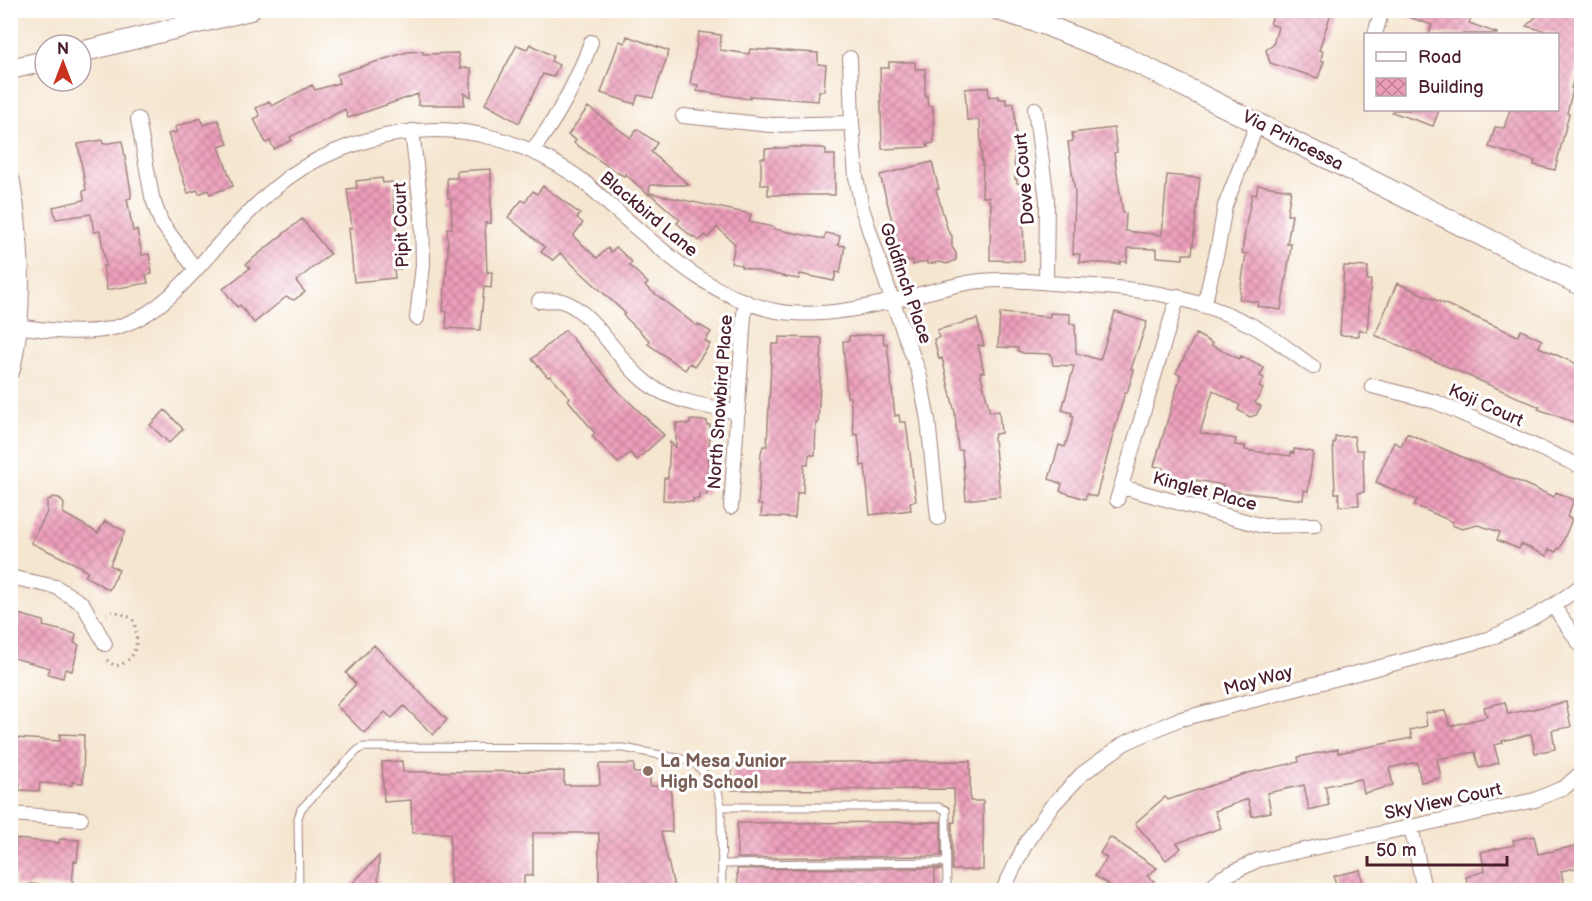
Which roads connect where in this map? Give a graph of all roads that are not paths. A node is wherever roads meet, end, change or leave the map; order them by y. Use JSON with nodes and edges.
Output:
{"nodes":[{"id":1,"x":250,"y":10,"type":"edge"},
{"id":2,"x":998,"y":10,"type":"edge"},
{"id":3,"x":1382,"y":10,"type":"edge"},
{"id":4,"x":1375,"y":33,"type":"edge"},
{"id":5,"x":591,"y":42,"type":"dead end"},
{"id":6,"x":93,"y":49,"type":"edge"},
{"id":7,"x":850,"y":58,"type":"dead end"},
{"id":8,"x":33,"y":64,"type":"edge"},
{"id":9,"x":10,"y":69,"type":"edge"},
{"id":10,"x":1035,"y":109,"type":"dead end"},
{"id":11,"x":682,"y":116,"type":"dead end"},
{"id":12,"x":138,"y":119,"type":"dead end"},
{"id":13,"x":1257,"y":122,"type":"junction"},
{"id":14,"x":852,"y":123,"type":"junction"},
{"id":15,"x":412,"y":131,"type":"junction"},
{"id":16,"x":532,"y":151,"type":"junction"},
{"id":17,"x":10,"y":182,"type":"edge"},
{"id":18,"x":196,"y":270,"type":"junction"},
{"id":19,"x":1046,"y":282,"type":"junction"},
{"id":20,"x":1581,"y":286,"type":"edge"},
{"id":21,"x":1178,"y":296,"type":"junction"},
{"id":22,"x":892,"y":300,"type":"junction"},
{"id":23,"x":539,"y":301,"type":"dead end"},
{"id":24,"x":746,"y":301,"type":"junction"},
{"id":25,"x":1204,"y":306,"type":"junction"},
{"id":26,"x":417,"y":318,"type":"dead end"},
{"id":27,"x":14,"y":326,"type":"edge"},
{"id":28,"x":1313,"y":367,"type":"dead end"},
{"id":29,"x":10,"y":369,"type":"edge"},
{"id":30,"x":1372,"y":386,"type":"dead end"},
{"id":31,"x":738,"y":412,"type":"junction"},
{"id":32,"x":1581,"y":467,"type":"edge"},
{"id":33,"x":731,"y":507,"type":"dead end"},
{"id":34,"x":938,"y":518,"type":"dead end"},
{"id":35,"x":1315,"y":525,"type":"dead end"},
{"id":36,"x":10,"y":577,"type":"edge"},
{"id":37,"x":1581,"y":585,"type":"edge"},
{"id":38,"x":1554,"y":607,"type":"junction"},
{"id":39,"x":105,"y":644,"type":"dead end"},
{"id":40,"x":1581,"y":647,"type":"edge"},
{"id":41,"x":1581,"y":772,"type":"edge"},
{"id":42,"x":721,"y":807,"type":"junction"},
{"id":43,"x":10,"y":814,"type":"edge"},
{"id":44,"x":81,"y":819,"type":"dead end"},
{"id":45,"x":1411,"y":826,"type":"junction"},
{"id":46,"x":947,"y":862,"type":"junction"},
{"id":47,"x":721,"y":864,"type":"junction"},
{"id":48,"x":1002,"y":890,"type":"edge"},
{"id":49,"x":299,"y":891,"type":"edge"},
{"id":50,"x":722,"y":891,"type":"edge"},
{"id":51,"x":947,"y":891,"type":"edge"},
{"id":52,"x":1207,"y":891,"type":"edge"},
{"id":53,"x":1424,"y":891,"type":"edge"}],
"edges":[{"from":1,"to":6,"type":"street"},
{"from":2,"to":13,"type":"street","name":"Via Princessa"},
{"from":3,"to":4,"type":"street"},
{"from":5,"to":16,"type":"street"},
{"from":7,"to":14,"type":"street","name":"Goldfinch Place"},
{"from":8,"to":9,"type":"street"},
{"from":10,"to":19,"type":"street","name":"Dove Court"},
{"from":11,"to":14,"type":"street"},
{"from":12,"to":18,"type":"street"},
{"from":13,"to":20,"type":"street","name":"Via Princessa"},
{"from":13,"to":25,"type":"street"},
{"from":14,"to":22,"type":"street","name":"Goldfinch Place"},
{"from":15,"to":16,"type":"street","name":"Blackbird Lane"},
{"from":15,"to":18,"type":"street","name":"Blackbird Lane"},
{"from":15,"to":26,"type":"street","name":"Pipit Court"},
{"from":16,"to":24,"type":"street","name":"Blackbird Lane"},
{"from":17,"to":27,"type":"street"},
{"from":18,"to":27,"type":"street","name":"Blackbird Lane"},
{"from":19,"to":21,"type":"street","name":"Blackbird Lane"},
{"from":19,"to":22,"type":"street","name":"Blackbird Lane"},
{"from":21,"to":25,"type":"street","name":"Blackbird Lane"},
{"from":21,"to":35,"type":"street","name":"Kinglet Place"},
{"from":22,"to":24,"type":"street","name":"Blackbird Lane"},
{"from":22,"to":34,"type":"street","name":"Goldfinch Place"},
{"from":23,"to":31,"type":"street"},
{"from":24,"to":31,"type":"street","name":"North Snowbird Place"},
{"from":25,"to":28,"type":"street","name":"Blackbird Lane"},
{"from":27,"to":29,"type":"street"},
{"from":30,"to":32,"type":"street","name":"Koji Court"},
{"from":31,"to":33,"type":"street","name":"North Snowbird Place"},
{"from":36,"to":39,"type":"street"},
{"from":37,"to":38,"type":"street","name":"May Way"},
{"from":38,"to":40,"type":"street"},
{"from":38,"to":48,"type":"street","name":"May Way"},
{"from":41,"to":45,"type":"street","name":"Sky View Court"},
{"from":42,"to":46,"type":"lane"},
{"from":42,"to":47,"type":"lane"},
{"from":42,"to":49,"type":"lane"},
{"from":43,"to":44,"type":"street"},
{"from":45,"to":52,"type":"street","name":"Sky View Court"},
{"from":45,"to":53,"type":"street"},
{"from":46,"to":47,"type":"lane"},
{"from":46,"to":51,"type":"lane"},
{"from":47,"to":50,"type":"lane"}]}
